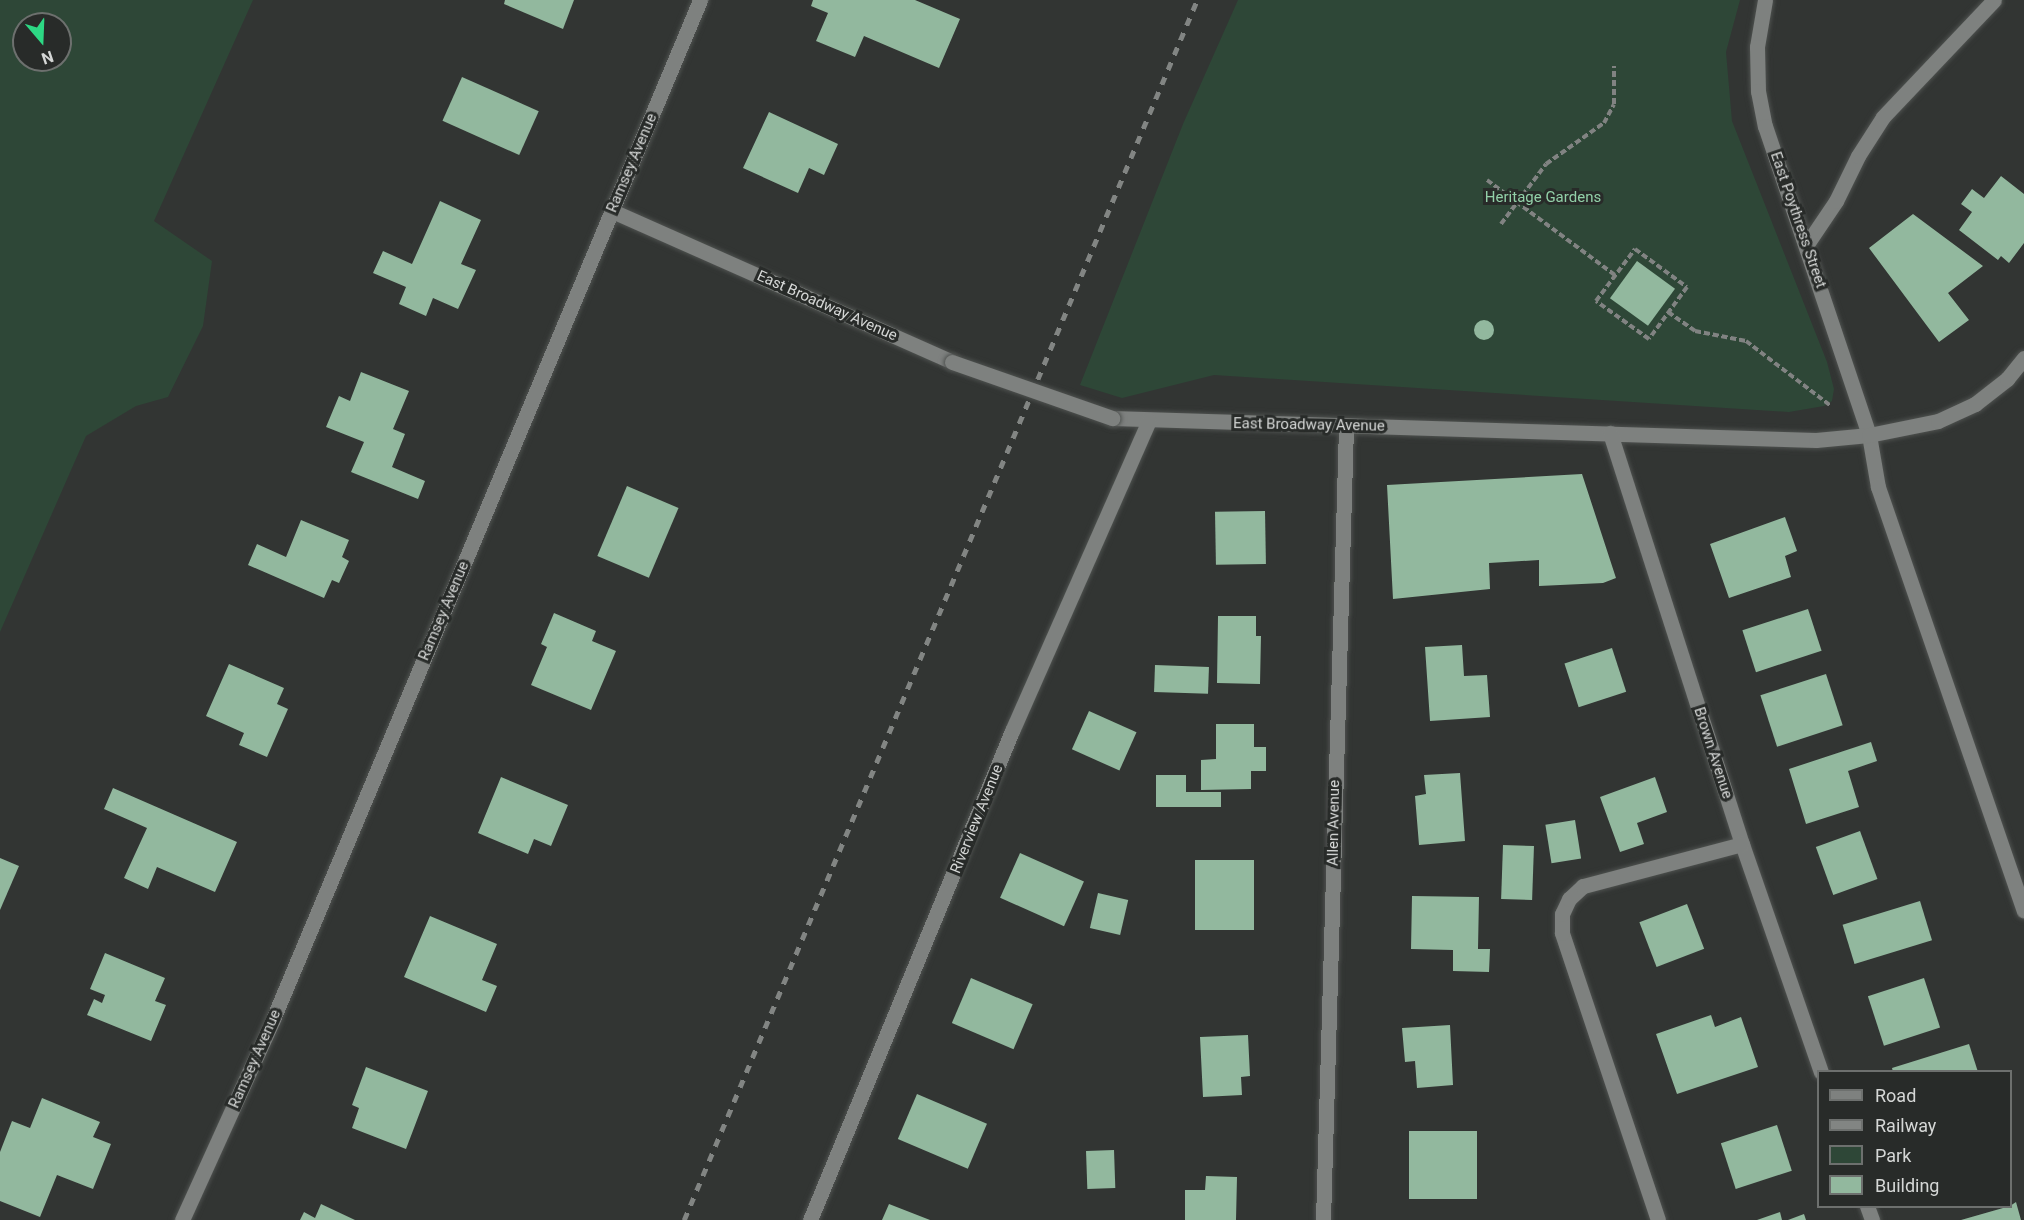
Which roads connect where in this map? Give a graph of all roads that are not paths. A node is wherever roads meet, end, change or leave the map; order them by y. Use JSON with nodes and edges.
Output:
{"nodes":[{"id":1,"x":700,"y":0,"type":"edge"},
{"id":2,"x":1765,"y":0,"type":"edge"},
{"id":3,"x":1994,"y":0,"type":"edge"},
{"id":4,"x":612,"y":211,"type":"junction"},
{"id":5,"x":1807,"y":244,"type":"junction"},
{"id":6,"x":2024,"y":358,"type":"edge"},
{"id":7,"x":1149,"y":421,"type":"junction"},
{"id":8,"x":1346,"y":426,"type":"junction"},
{"id":9,"x":1610,"y":434,"type":"junction"},
{"id":10,"x":1869,"y":435,"type":"junction"},
{"id":11,"x":1742,"y":844,"type":"junction"},
{"id":12,"x":2024,"y":911,"type":"edge"},
{"id":13,"x":1821,"y":1070,"type":"edge"},
{"id":14,"x":182,"y":1220,"type":"edge"},
{"id":15,"x":810,"y":1220,"type":"edge"},
{"id":16,"x":1323,"y":1220,"type":"edge"},
{"id":17,"x":1658,"y":1220,"type":"edge"}],
"edges":[{"from":1,"to":4,"type":"street","name":"Ramsey Avenue"},
{"from":2,"to":5,"type":"street","name":"East Poythress Street"},
{"from":3,"to":5,"type":"street"},
{"from":4,"to":7,"type":"street","name":"East Broadway Avenue","bridge":true},
{"from":4,"to":14,"type":"street","name":"Ramsey Avenue"},
{"from":5,"to":10,"type":"street","name":"East Poythress Street"},
{"from":6,"to":10,"type":"street","name":"East Broadway Avenue"},
{"from":7,"to":8,"type":"street","name":"East Broadway Avenue"},
{"from":7,"to":15,"type":"street","name":"Riverview Avenue"},
{"from":8,"to":9,"type":"street","name":"East Broadway Avenue"},
{"from":8,"to":16,"type":"street","name":"Allen Avenue"},
{"from":9,"to":10,"type":"street","name":"East Broadway Avenue"},
{"from":9,"to":11,"type":"street","name":"Brown Avenue"},
{"from":10,"to":12,"type":"street","name":"East Poythress Street"},
{"from":11,"to":13,"type":"street","name":"Brown Avenue"},
{"from":11,"to":17,"type":"street"}]}
